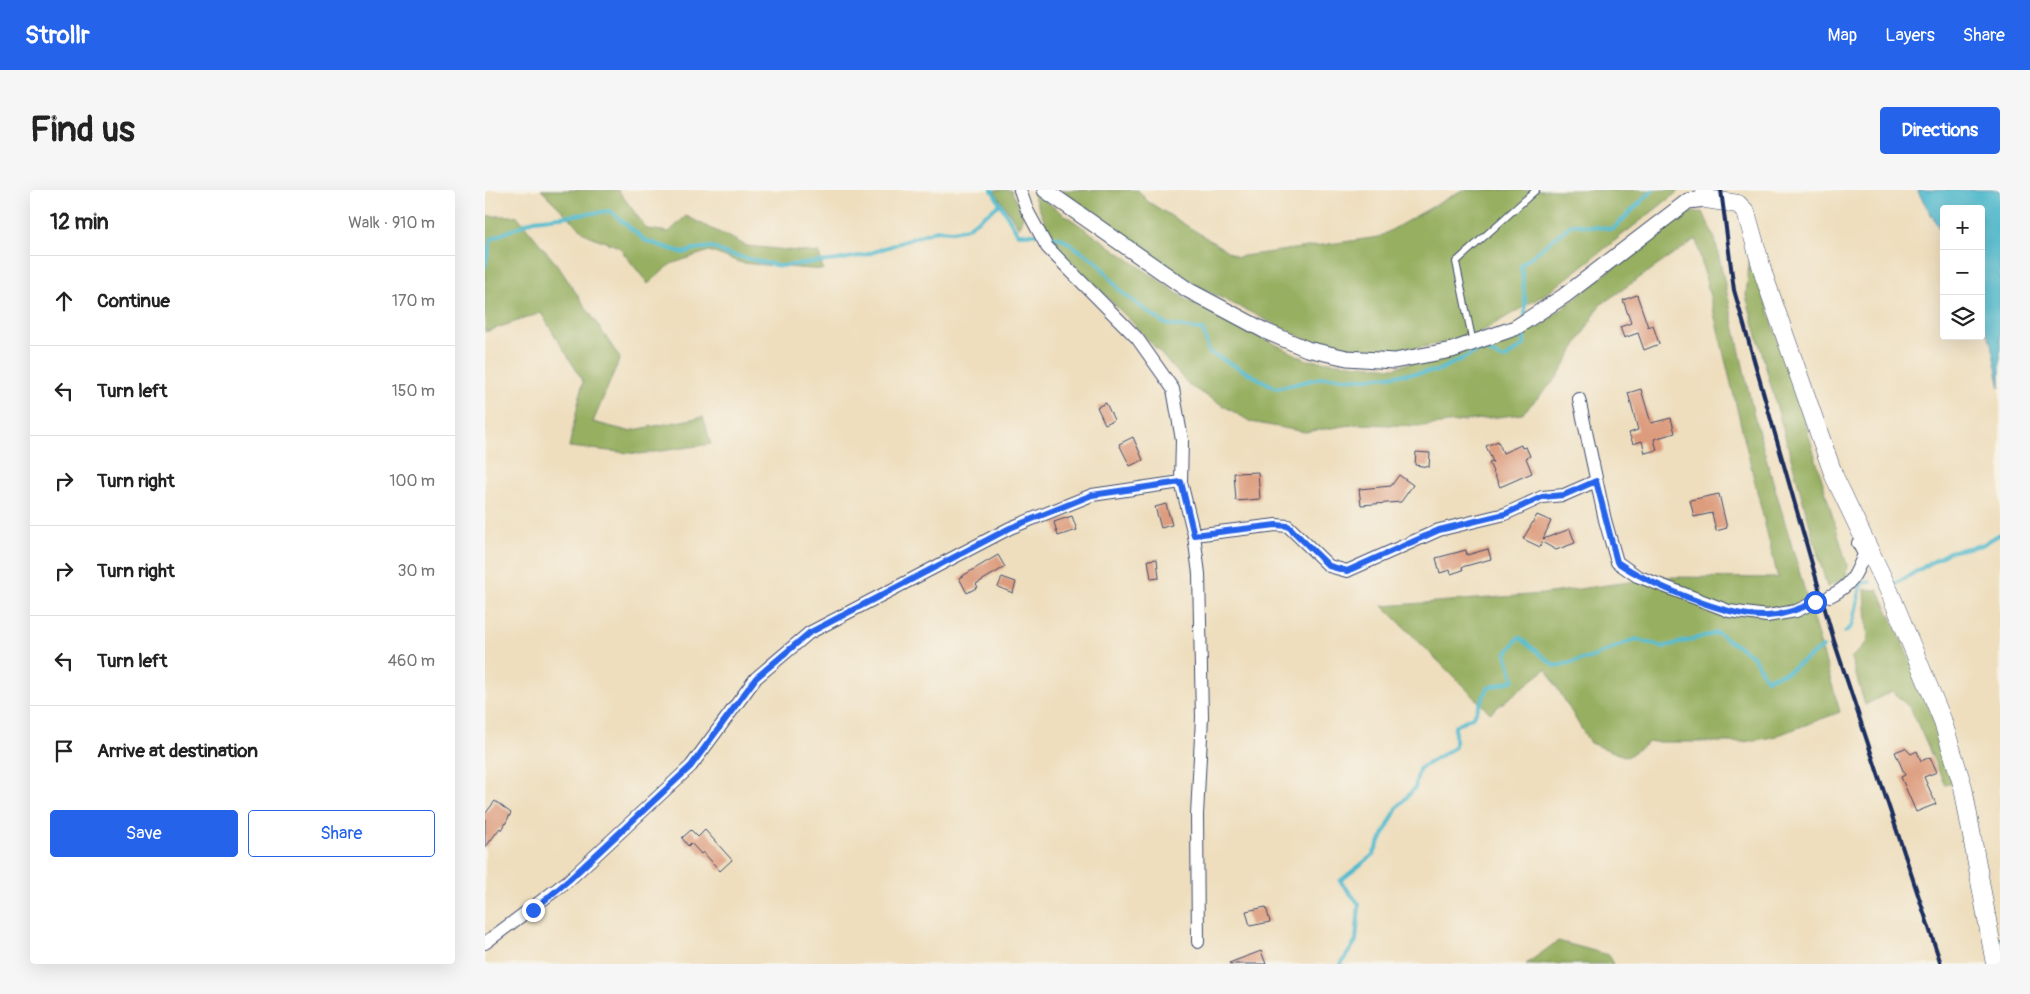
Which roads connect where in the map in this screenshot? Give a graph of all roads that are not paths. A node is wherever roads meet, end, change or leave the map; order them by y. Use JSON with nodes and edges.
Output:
{"nodes":[{"id":1,"x":1020,"y":190,"type":"edge"},
{"id":2,"x":1045,"y":190,"type":"edge"},
{"id":3,"x":1536,"y":190,"type":"edge"},
{"id":4,"x":1706,"y":195,"type":"edge"},
{"id":5,"x":1473,"y":342,"type":"junction"},
{"id":6,"x":1579,"y":399,"type":"dead end"},
{"id":7,"x":1596,"y":481,"type":"junction"},
{"id":8,"x":1181,"y":482,"type":"junction"},
{"id":9,"x":1850,"y":509,"type":"junction"},
{"id":10,"x":1194,"y":535,"type":"junction"},
{"id":11,"x":1830,"y":596,"type":"dead end"},
{"id":12,"x":1815,"y":602,"type":"dead end"},
{"id":13,"x":1198,"y":942,"type":"dead end"},
{"id":14,"x":485,"y":943,"type":"edge"},
{"id":15,"x":1995,"y":964,"type":"edge"}],
"edges":[{"from":1,"to":8,"type":"street"},
{"from":2,"to":5,"type":"street"},
{"from":3,"to":5,"type":"lane"},
{"from":4,"to":5,"type":"street"},
{"from":4,"to":9,"type":"main road"},
{"from":6,"to":7,"type":"street"},
{"from":7,"to":10,"type":"street"},
{"from":7,"to":12,"type":"street"},
{"from":8,"to":10,"type":"street"},
{"from":8,"to":14,"type":"street"},
{"from":9,"to":11,"type":"street"},
{"from":9,"to":15,"type":"main road"},
{"from":10,"to":13,"type":"street"}]}
